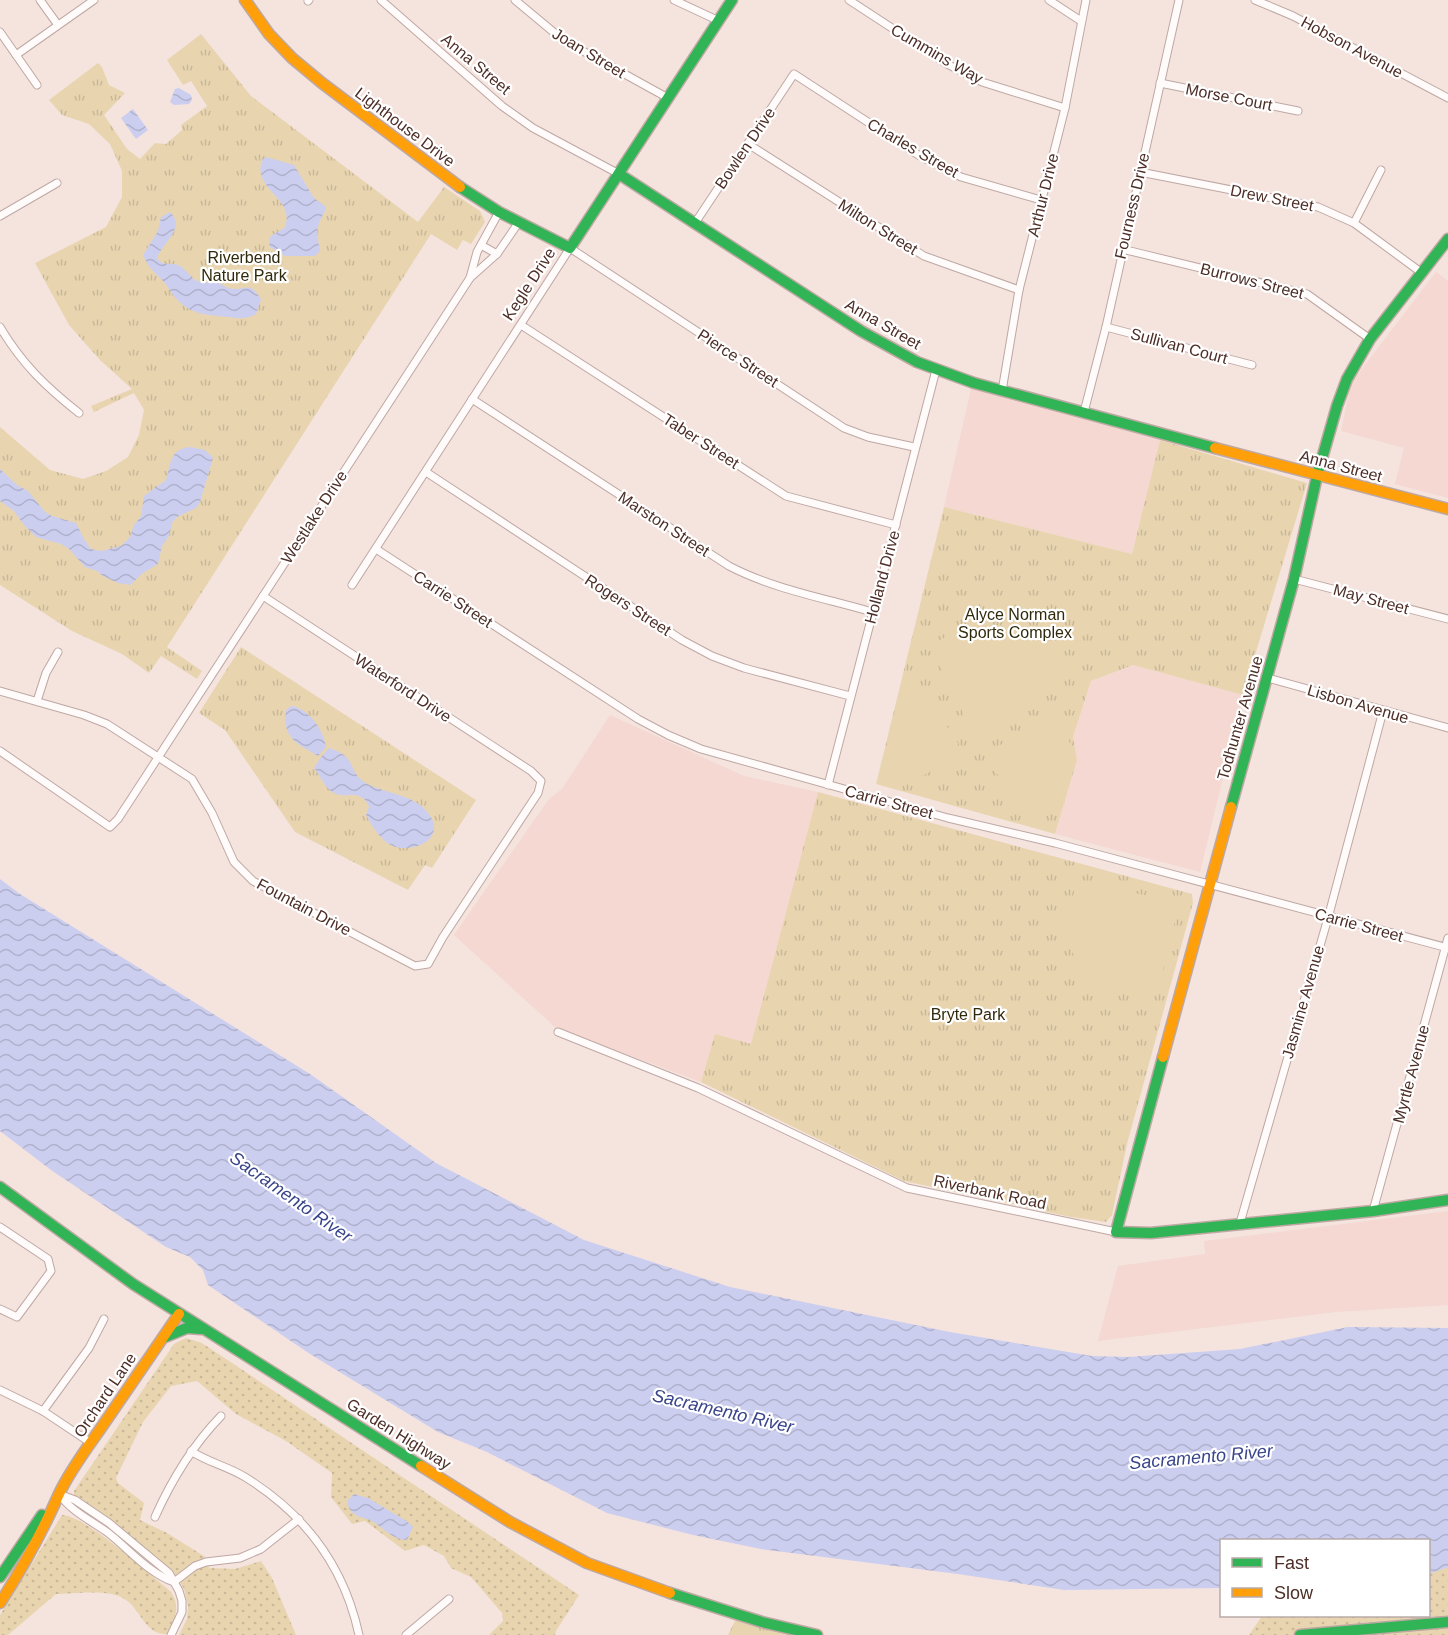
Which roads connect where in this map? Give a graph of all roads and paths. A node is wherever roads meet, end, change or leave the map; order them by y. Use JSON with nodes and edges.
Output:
{"nodes":[{"id":1,"x":40,"y":0,"type":"edge"},
{"id":2,"x":94,"y":0,"type":"edge"},
{"id":3,"x":245,"y":0,"type":"edge"},
{"id":4,"x":381,"y":0,"type":"edge"},
{"id":5,"x":515,"y":0,"type":"edge"},
{"id":6,"x":674,"y":0,"type":"edge"},
{"id":7,"x":732,"y":0,"type":"edge"},
{"id":8,"x":849,"y":0,"type":"edge"},
{"id":9,"x":1049,"y":0,"type":"edge"},
{"id":10,"x":1086,"y":0,"type":"edge"},
{"id":11,"x":1179,"y":0,"type":"edge"},
{"id":12,"x":1255,"y":0,"type":"edge"},
{"id":13,"x":719,"y":21,"type":"junction"},
{"id":14,"x":1081,"y":21,"type":"junction"},
{"id":15,"x":58,"y":25,"type":"junction"},
{"id":16,"x":0,"y":32,"type":"edge"},
{"id":17,"x":16,"y":55,"type":"junction"},
{"id":18,"x":794,"y":74,"type":"joint"},
{"id":19,"x":1160,"y":83,"type":"junction"},
{"id":20,"x":37,"y":85,"type":"dead end"},
{"id":21,"x":668,"y":98,"type":"junction"},
{"id":22,"x":1448,"y":98,"type":"edge"},
{"id":23,"x":1065,"y":108,"type":"junction"},
{"id":24,"x":1298,"y":111,"type":"dead end"},
{"id":25,"x":748,"y":144,"type":"junction"},
{"id":26,"x":1381,"y":170,"type":"dead end"},
{"id":27,"x":1140,"y":172,"type":"junction"},
{"id":28,"x":619,"y":174,"type":"junction"},
{"id":29,"x":57,"y":183,"type":"dead end"},
{"id":30,"x":1041,"y":200,"type":"junction"},
{"id":31,"x":500,"y":212,"type":"junction"},
{"id":32,"x":0,"y":216,"type":"edge"},
{"id":33,"x":519,"y":222,"type":"junction"},
{"id":34,"x":695,"y":223,"type":"junction"},
{"id":35,"x":1354,"y":223,"type":"junction"},
{"id":36,"x":1448,"y":239,"type":"edge"},
{"id":37,"x":481,"y":245,"type":"junction"},
{"id":38,"x":570,"y":248,"type":"junction"},
{"id":39,"x":1122,"y":249,"type":"junction"},
{"id":40,"x":496,"y":254,"type":"junction"},
{"id":41,"x":1422,"y":273,"type":"junction"},
{"id":42,"x":470,"y":278,"type":"junction"},
{"id":43,"x":1019,"y":290,"type":"junction"},
{"id":44,"x":521,"y":325,"type":"junction"},
{"id":45,"x":0,"y":327,"type":"edge"},
{"id":46,"x":1106,"y":327,"type":"junction"},
{"id":47,"x":1370,"y":339,"type":"junction"},
{"id":48,"x":1252,"y":365,"type":"dead end"},
{"id":49,"x":936,"y":370,"type":"junction"},
{"id":50,"x":1002,"y":391,"type":"junction"},
{"id":51,"x":472,"y":399,"type":"junction"},
{"id":52,"x":1084,"y":412,"type":"junction"},
{"id":53,"x":79,"y":413,"type":"dead end"},
{"id":54,"x":914,"y":447,"type":"junction"},
{"id":55,"x":426,"y":472,"type":"junction"},
{"id":56,"x":1317,"y":476,"type":"junction"},
{"id":57,"x":1448,"y":509,"type":"edge"},
{"id":58,"x":896,"y":525,"type":"junction"},
{"id":59,"x":376,"y":549,"type":"junction"},
{"id":60,"x":1294,"y":579,"type":"junction"},
{"id":61,"x":352,"y":585,"type":"dead end"},
{"id":62,"x":263,"y":596,"type":"junction"},
{"id":63,"x":872,"y":612,"type":"junction"},
{"id":64,"x":1448,"y":619,"type":"edge"},
{"id":65,"x":58,"y":652,"type":"dead end"},
{"id":66,"x":1268,"y":678,"type":"junction"},
{"id":67,"x":0,"y":691,"type":"edge"},
{"id":68,"x":850,"y":696,"type":"junction"},
{"id":69,"x":37,"y":702,"type":"junction"},
{"id":70,"x":1383,"y":711,"type":"junction"},
{"id":71,"x":1448,"y":728,"type":"edge"},
{"id":72,"x":0,"y":751,"type":"edge"},
{"id":73,"x":159,"y":757,"type":"junction"},
{"id":74,"x":541,"y":781,"type":"joint"},
{"id":75,"x":828,"y":785,"type":"junction"},
{"id":76,"x":1209,"y":884,"type":"junction"},
{"id":77,"x":1328,"y":918,"type":"junction"},
{"id":78,"x":1448,"y":938,"type":"edge"},
{"id":79,"x":1447,"y":948,"type":"edge"},
{"id":80,"x":558,"y":1032,"type":"dead end"},
{"id":81,"x":0,"y":1187,"type":"edge"},
{"id":82,"x":1448,"y":1200,"type":"edge"},
{"id":83,"x":1373,"y":1211,"type":"junction"},
{"id":84,"x":1240,"y":1223,"type":"junction"},
{"id":85,"x":0,"y":1227,"type":"edge"},
{"id":86,"x":1116,"y":1232,"type":"junction"},
{"id":87,"x":0,"y":1309,"type":"edge"},
{"id":88,"x":179,"y":1314,"type":"junction"},
{"id":89,"x":104,"y":1319,"type":"dead end"},
{"id":90,"x":204,"y":1330,"type":"junction"},
{"id":91,"x":160,"y":1341,"type":"junction"},
{"id":92,"x":0,"y":1390,"type":"edge"},
{"id":93,"x":43,"y":1411,"type":"junction"},
{"id":94,"x":221,"y":1416,"type":"dead end"},
{"id":95,"x":91,"y":1443,"type":"junction"},
{"id":96,"x":191,"y":1451,"type":"junction"},
{"id":97,"x":59,"y":1494,"type":"junction"},
{"id":98,"x":155,"y":1517,"type":"dead end"},
{"id":99,"x":299,"y":1520,"type":"junction"},
{"id":100,"x":0,"y":1577,"type":"edge"},
{"id":101,"x":174,"y":1582,"type":"junction"},
{"id":102,"x":449,"y":1599,"type":"dead end"},
{"id":103,"x":0,"y":1603,"type":"edge"},
{"id":104,"x":1448,"y":1622,"type":"edge"},
{"id":105,"x":171,"y":1635,"type":"edge"},
{"id":106,"x":359,"y":1635,"type":"edge"},
{"id":107,"x":406,"y":1635,"type":"edge"},
{"id":108,"x":817,"y":1635,"type":"edge"},
{"id":109,"x":1300,"y":1635,"type":"edge"}],
"edges":[{"from":1,"to":15,"type":"street"},
{"from":2,"to":15,"type":"street"},
{"from":3,"to":31,"type":"street","name":"Lighthouse Drive"},
{"from":4,"to":28,"type":"street","name":"Anna Street"},
{"from":5,"to":21,"type":"street","name":"Joan Street"},
{"from":6,"to":13,"type":"street"},
{"from":7,"to":13,"type":"street","name":"Kegle Drive"},
{"from":8,"to":23,"type":"street","name":"Cummins Way"},
{"from":9,"to":14,"type":"street"},
{"from":10,"to":14,"type":"street","name":"Arthur Drive"},
{"from":11,"to":19,"type":"street","name":"Fourness Drive"},
{"from":12,"to":22,"type":"street","name":"Hobson Avenue"},
{"from":13,"to":21,"type":"street","name":"Kegle Drive"},
{"from":14,"to":23,"type":"street","name":"Arthur Drive"},
{"from":15,"to":17,"type":"street"},
{"from":16,"to":17,"type":"street"},
{"from":17,"to":20,"type":"street"},
{"from":18,"to":25,"type":"street","name":"Bowlen Drive"},
{"from":18,"to":30,"type":"street","name":"Charles Street"},
{"from":19,"to":24,"type":"street","name":"Morse Court"},
{"from":19,"to":27,"type":"street","name":"Fourness Drive"},
{"from":21,"to":28,"type":"street","name":"Kegle Drive"},
{"from":23,"to":30,"type":"street","name":"Arthur Drive"},
{"from":25,"to":34,"type":"street","name":"Bowlen Drive"},
{"from":25,"to":43,"type":"street","name":"Milton Street"},
{"from":26,"to":35,"type":"street"},
{"from":27,"to":35,"type":"street","name":"Drew Street"},
{"from":27,"to":39,"type":"street","name":"Fourness Drive"},
{"from":28,"to":34,"type":"street","name":"Anna Street"},
{"from":28,"to":38,"type":"street","name":"Kegle Drive"},
{"from":29,"to":32,"type":"street"},
{"from":30,"to":43,"type":"street","name":"Arthur Drive"},
{"from":31,"to":33,"type":"street","name":"Lighthouse Drive"},
{"from":31,"to":37,"type":"street","name":"Westlake Drive"},
{"from":33,"to":38,"type":"street","name":"Lighthouse Drive"},
{"from":33,"to":40,"type":"street","name":"Westlake Drive"},
{"from":34,"to":49,"type":"street","name":"Anna Street"},
{"from":35,"to":41,"type":"street","name":"Drew Street"},
{"from":36,"to":41,"type":"street","name":"Todhunter Avenue"},
{"from":37,"to":40,"type":"street"},
{"from":37,"to":42,"type":"street","name":"Westlake Drive"},
{"from":38,"to":44,"type":"street","name":"Kegle Drive"},
{"from":38,"to":54,"type":"street","name":"Pierce Street"},
{"from":39,"to":46,"type":"street","name":"Fourness Drive"},
{"from":39,"to":47,"type":"street","name":"Burrows Street"},
{"from":40,"to":42,"type":"street","name":"Westlake Drive"},
{"from":41,"to":47,"type":"street","name":"Todhunter Avenue"},
{"from":42,"to":62,"type":"street","name":"Westlake Drive"},
{"from":43,"to":50,"type":"street","name":"Arthur Drive"},
{"from":44,"to":51,"type":"street","name":"Kegle Drive"},
{"from":44,"to":58,"type":"street","name":"Taber Street"},
{"from":45,"to":53,"type":"street"},
{"from":46,"to":48,"type":"street","name":"Sullivan Court"},
{"from":46,"to":52,"type":"street","name":"Fourness Drive"},
{"from":47,"to":56,"type":"street","name":"Todhunter Avenue"},
{"from":49,"to":50,"type":"street","name":"Anna Street"},
{"from":49,"to":54,"type":"street","name":"Holland Drive"},
{"from":50,"to":52,"type":"street","name":"Anna Street"},
{"from":51,"to":55,"type":"street","name":"Kegle Drive"},
{"from":51,"to":63,"type":"street","name":"Marston Street"},
{"from":52,"to":56,"type":"street","name":"Anna Street"},
{"from":54,"to":58,"type":"street","name":"Holland Drive"},
{"from":55,"to":59,"type":"street","name":"Kegle Drive"},
{"from":55,"to":68,"type":"street","name":"Rogers Street"},
{"from":56,"to":57,"type":"street","name":"Anna Street"},
{"from":56,"to":60,"type":"street","name":"Todhunter Avenue"},
{"from":58,"to":63,"type":"street","name":"Holland Drive"},
{"from":59,"to":61,"type":"street","name":"Kegle Drive"},
{"from":59,"to":75,"type":"street","name":"Carrie Street"},
{"from":60,"to":64,"type":"street","name":"May Street"},
{"from":60,"to":66,"type":"street","name":"Todhunter Avenue"},
{"from":62,"to":73,"type":"street","name":"Westlake Drive"},
{"from":62,"to":74,"type":"street","name":"Waterford Drive"},
{"from":63,"to":68,"type":"street","name":"Holland Drive"},
{"from":65,"to":69,"type":"street"},
{"from":66,"to":70,"type":"street","name":"Lisbon Avenue"},
{"from":66,"to":76,"type":"street","name":"Todhunter Avenue"},
{"from":67,"to":69,"type":"street","name":"Fountain Drive"},
{"from":68,"to":75,"type":"street","name":"Holland Drive"},
{"from":69,"to":73,"type":"street","name":"Fountain Drive"},
{"from":70,"to":71,"type":"street","name":"Lisbon Avenue"},
{"from":70,"to":77,"type":"street","name":"Jasmine Avenue"},
{"from":72,"to":73,"type":"street","name":"Westlake Drive"},
{"from":73,"to":74,"type":"street","name":"Fountain Drive"},
{"from":75,"to":76,"type":"street","name":"Carrie Street"},
{"from":76,"to":77,"type":"street","name":"Carrie Street"},
{"from":76,"to":86,"type":"street","name":"Todhunter Avenue"},
{"from":77,"to":79,"type":"street","name":"Carrie Street"},
{"from":77,"to":84,"type":"street","name":"Jasmine Avenue"},
{"from":78,"to":79,"type":"street","name":"Myrtle Avenue"},
{"from":79,"to":83,"type":"street","name":"Myrtle Avenue"},
{"from":80,"to":86,"type":"street","name":"Riverbank Road"},
{"from":81,"to":88,"type":"street","name":"Garden Highway"},
{"from":82,"to":83,"type":"street","name":"Riverbank Road"},
{"from":83,"to":84,"type":"street","name":"Riverbank Road"},
{"from":84,"to":86,"type":"street","name":"Riverbank Road"},
{"from":85,"to":87,"type":"street"},
{"from":88,"to":90,"type":"street","name":"Garden Highway"},
{"from":88,"to":91,"type":"street","name":"Orchard Lane"},
{"from":89,"to":93,"type":"street"},
{"from":90,"to":91,"type":"street"},
{"from":90,"to":108,"type":"street","name":"Garden Highway"},
{"from":91,"to":95,"type":"street","name":"Orchard Lane"},
{"from":92,"to":93,"type":"street"},
{"from":93,"to":95,"type":"street"},
{"from":94,"to":96,"type":"street"},
{"from":95,"to":97,"type":"street","name":"Orchard Lane"},
{"from":96,"to":98,"type":"street"},
{"from":96,"to":99,"type":"street"},
{"from":97,"to":100,"type":"street","name":"Orchard Lane"},
{"from":97,"to":101,"type":"street"},
{"from":97,"to":103,"type":"street","name":"Orchard Lane"},
{"from":99,"to":101,"type":"street"},
{"from":99,"to":106,"type":"street"},
{"from":101,"to":105,"type":"street"},
{"from":102,"to":107,"type":"street"},
{"from":104,"to":109,"type":"street"}]}
